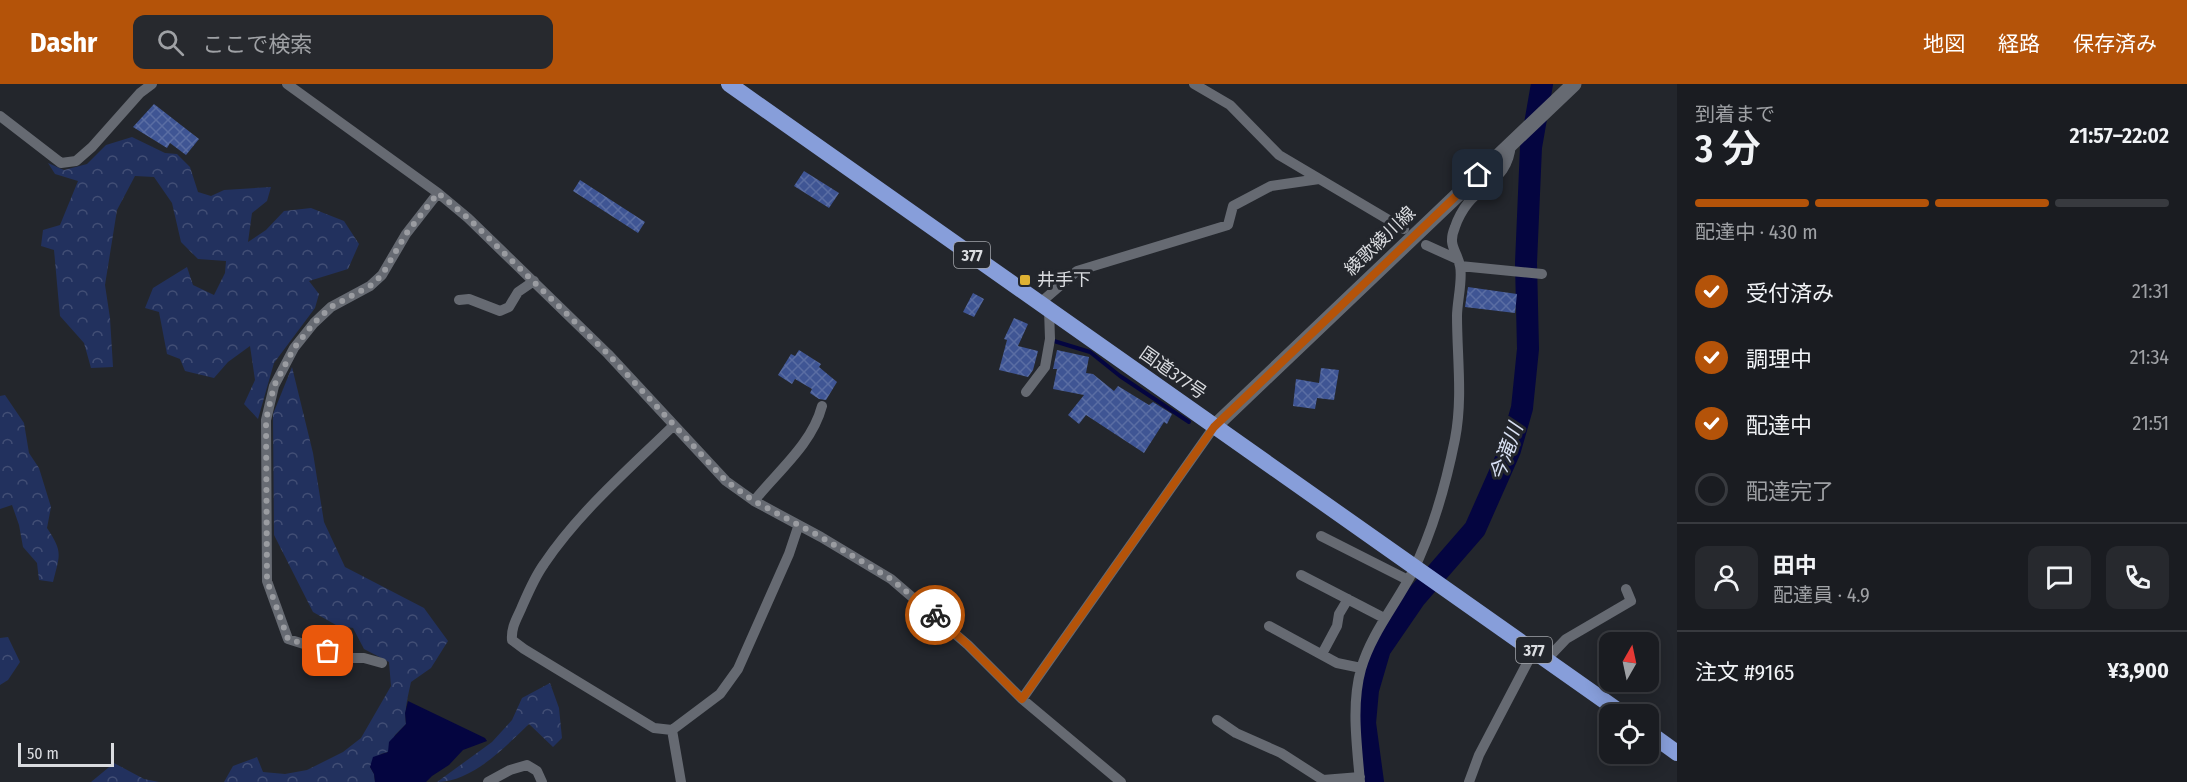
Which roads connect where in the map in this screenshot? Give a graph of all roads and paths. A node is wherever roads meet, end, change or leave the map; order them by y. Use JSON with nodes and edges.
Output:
{"nodes":[{"id":1,"x":152,"y":84,"type":"edge"},
{"id":2,"x":287,"y":84,"type":"edge"},
{"id":3,"x":729,"y":84,"type":"edge"},
{"id":4,"x":1194,"y":84,"type":"edge"},
{"id":5,"x":1574,"y":84,"type":"edge"},
{"id":6,"x":2,"y":121,"type":"edge"},
{"id":7,"x":1514,"y":140,"type":"junction"},
{"id":8,"x":1319,"y":179,"type":"junction"},
{"id":9,"x":438,"y":193,"type":"junction"},
{"id":10,"x":1404,"y":230,"type":"dead end"},
{"id":11,"x":1426,"y":245,"type":"dead end"},
{"id":12,"x":1459,"y":262,"type":"junction"},
{"id":13,"x":1542,"y":274,"type":"dead end"},
{"id":14,"x":534,"y":281,"type":"junction"},
{"id":15,"x":459,"y":300,"type":"dead end"},
{"id":16,"x":1045,"y":306,"type":"junction"},
{"id":17,"x":1026,"y":392,"type":"dead end"},
{"id":18,"x":822,"y":406,"type":"dead end"},
{"id":19,"x":674,"y":425,"type":"junction"},
{"id":20,"x":1214,"y":427,"type":"junction"},
{"id":21,"x":754,"y":501,"type":"junction"},
{"id":22,"x":798,"y":527,"type":"junction"},
{"id":23,"x":1321,"y":536,"type":"dead end"},
{"id":24,"x":1417,"y":574,"type":"junction"},
{"id":25,"x":1301,"y":575,"type":"dead end"},
{"id":26,"x":1626,"y":589,"type":"dead end"},
{"id":27,"x":1348,"y":599,"type":"junction"},
{"id":28,"x":1384,"y":618,"type":"junction"},
{"id":29,"x":1269,"y":626,"type":"dead end"},
{"id":30,"x":1322,"y":654,"type":"junction"},
{"id":31,"x":1540,"y":654,"type":"junction"},
{"id":32,"x":382,"y":663,"type":"dead end"},
{"id":33,"x":1361,"y":668,"type":"junction"},
{"id":34,"x":1022,"y":699,"type":"junction"},
{"id":35,"x":1609,"y":704,"type":"edge"},
{"id":36,"x":1217,"y":720,"type":"dead end"},
{"id":37,"x":672,"y":730,"type":"junction"},
{"id":38,"x":1659,"y":740,"type":"edge"},
{"id":39,"x":1677,"y":753,"type":"edge"},
{"id":40,"x":1360,"y":780,"type":"edge"},
{"id":41,"x":1323,"y":781,"type":"edge"},
{"id":42,"x":488,"y":782,"type":"edge"},
{"id":43,"x":542,"y":782,"type":"edge"},
{"id":44,"x":681,"y":782,"type":"edge"},
{"id":45,"x":1122,"y":782,"type":"edge"},
{"id":46,"x":1469,"y":782,"type":"edge"}],
"edges":[{"from":1,"to":6,"type":"street"},
{"from":2,"to":9,"type":"street"},
{"from":3,"to":16,"type":"highway","name":"国道377号","number":"377"},
{"from":4,"to":8,"type":"street"},
{"from":5,"to":7,"type":"main road","name":"綾歌綾川線"},
{"from":7,"to":12,"type":"street"},
{"from":7,"to":20,"type":"main road","name":"綾歌綾川線"},
{"from":8,"to":10,"type":"street"},
{"from":8,"to":16,"type":"street"},
{"from":9,"to":14,"type":"street"},
{"from":9,"to":32,"type":"street"},
{"from":11,"to":12,"type":"street"},
{"from":12,"to":13,"type":"street"},
{"from":12,"to":24,"type":"street"},
{"from":14,"to":15,"type":"street"},
{"from":14,"to":19,"type":"street"},
{"from":16,"to":17,"type":"street"},
{"from":16,"to":20,"type":"highway","name":"国道377号","number":"377"},
{"from":18,"to":21,"type":"street"},
{"from":19,"to":21,"type":"street"},
{"from":19,"to":37,"type":"street"},
{"from":20,"to":24,"type":"highway","name":"国道377号","number":"377"},
{"from":20,"to":34,"type":"street"},
{"from":21,"to":22,"type":"street"},
{"from":22,"to":34,"type":"street"},
{"from":22,"to":37,"type":"street"},
{"from":23,"to":24,"type":"street"},
{"from":24,"to":28,"type":"street"},
{"from":24,"to":31,"type":"highway","name":"国道377号","number":"377"},
{"from":25,"to":27,"type":"street"},
{"from":26,"to":31,"type":"street"},
{"from":27,"to":28,"type":"street"},
{"from":27,"to":30,"type":"street"},
{"from":28,"to":33,"type":"street"},
{"from":29,"to":30,"type":"street"},
{"from":30,"to":33,"type":"street"},
{"from":31,"to":35,"type":"highway","name":"国道377号","number":"377"},
{"from":31,"to":46,"type":"street"},
{"from":33,"to":40,"type":"street"},
{"from":34,"to":45,"type":"street"},
{"from":36,"to":41,"type":"street"},
{"from":37,"to":44,"type":"street"},
{"from":38,"to":39,"type":"highway"},
{"from":40,"to":41,"type":"street"},
{"from":42,"to":43,"type":"street"}]}
